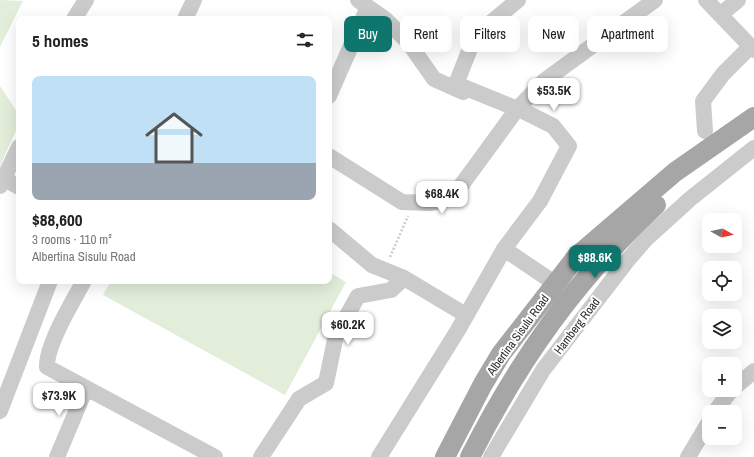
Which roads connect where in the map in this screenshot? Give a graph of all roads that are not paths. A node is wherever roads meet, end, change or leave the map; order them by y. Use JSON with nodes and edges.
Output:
{"nodes":[{"id":1,"x":86,"y":0,"type":"edge"},
{"id":2,"x":194,"y":0,"type":"edge"},
{"id":3,"x":518,"y":0,"type":"edge"},
{"id":4,"x":655,"y":0,"type":"edge"},
{"id":5,"x":706,"y":0,"type":"edge"},
{"id":6,"x":738,"y":0,"type":"edge"},
{"id":7,"x":363,"y":4,"type":"edge"},
{"id":8,"x":720,"y":15,"type":"junction"},
{"id":9,"x":76,"y":16,"type":"edge"},
{"id":10,"x":186,"y":16,"type":"edge"},
{"id":11,"x":752,"y":48,"type":"edge"},
{"id":12,"x":332,"y":88,"type":"edge"},
{"id":13,"x":516,"y":111,"type":"junction"},
{"id":14,"x":749,"y":121,"type":"edge"},
{"id":15,"x":705,"y":131,"type":"dead end"},
{"id":16,"x":754,"y":148,"type":"edge"},
{"id":17,"x":16,"y":153,"type":"edge"},
{"id":18,"x":332,"y":158,"type":"edge"},
{"id":19,"x":2,"y":182,"type":"edge"},
{"id":20,"x":16,"y":186,"type":"edge"},
{"id":21,"x":332,"y":232,"type":"edge"},
{"id":22,"x":504,"y":249,"type":"junction"},
{"id":23,"x":404,"y":278,"type":"junction"},
{"id":24,"x":49,"y":284,"type":"edge"},
{"id":25,"x":82,"y":284,"type":"edge"},
{"id":26,"x":556,"y":284,"type":"junction"},
{"id":27,"x":466,"y":315,"type":"junction"},
{"id":28,"x":754,"y":371,"type":"edge"},
{"id":29,"x":742,"y":381,"type":"edge"},
{"id":30,"x":86,"y":388,"type":"junction"},
{"id":31,"x":0,"y":411,"type":"edge"},
{"id":32,"x":702,"y":434,"type":"edge"},
{"id":33,"x":206,"y":455,"type":"edge"},
{"id":34,"x":57,"y":457,"type":"edge"},
{"id":35,"x":261,"y":457,"type":"edge"},
{"id":36,"x":379,"y":457,"type":"edge"},
{"id":37,"x":445,"y":457,"type":"edge"},
{"id":38,"x":470,"y":457,"type":"edge"},
{"id":39,"x":490,"y":457,"type":"edge"},
{"id":40,"x":688,"y":457,"type":"edge"}],
"edges":[{"from":1,"to":9,"type":"street"},
{"from":2,"to":10,"type":"street"},
{"from":3,"to":13,"type":"street"},
{"from":4,"to":13,"type":"street"},
{"from":5,"to":8,"type":"street"},
{"from":6,"to":8,"type":"street"},
{"from":7,"to":12,"type":"street"},
{"from":7,"to":13,"type":"street"},
{"from":8,"to":11,"type":"street"},
{"from":11,"to":15,"type":"street"},
{"from":13,"to":18,"type":"street"},
{"from":13,"to":22,"type":"street"},
{"from":14,"to":26,"type":"main road","name":"Albertina Sisulu Road"},
{"from":14,"to":38,"type":"main road","name":"Albertina Sisulu Road"},
{"from":16,"to":39,"type":"street","name":"Hamberg Road"},
{"from":17,"to":19,"type":"street"},
{"from":19,"to":20,"type":"street"},
{"from":21,"to":23,"type":"street"},
{"from":22,"to":26,"type":"street"},
{"from":22,"to":27,"type":"street"},
{"from":23,"to":27,"type":"street"},
{"from":23,"to":35,"type":"street"},
{"from":24,"to":31,"type":"street"},
{"from":25,"to":30,"type":"street"},
{"from":26,"to":37,"type":"main road","name":"Albertina Sisulu Road"},
{"from":27,"to":36,"type":"street"},
{"from":28,"to":29,"type":"street"},
{"from":30,"to":33,"type":"street"},
{"from":30,"to":34,"type":"street"},
{"from":32,"to":40,"type":"street"}]}
